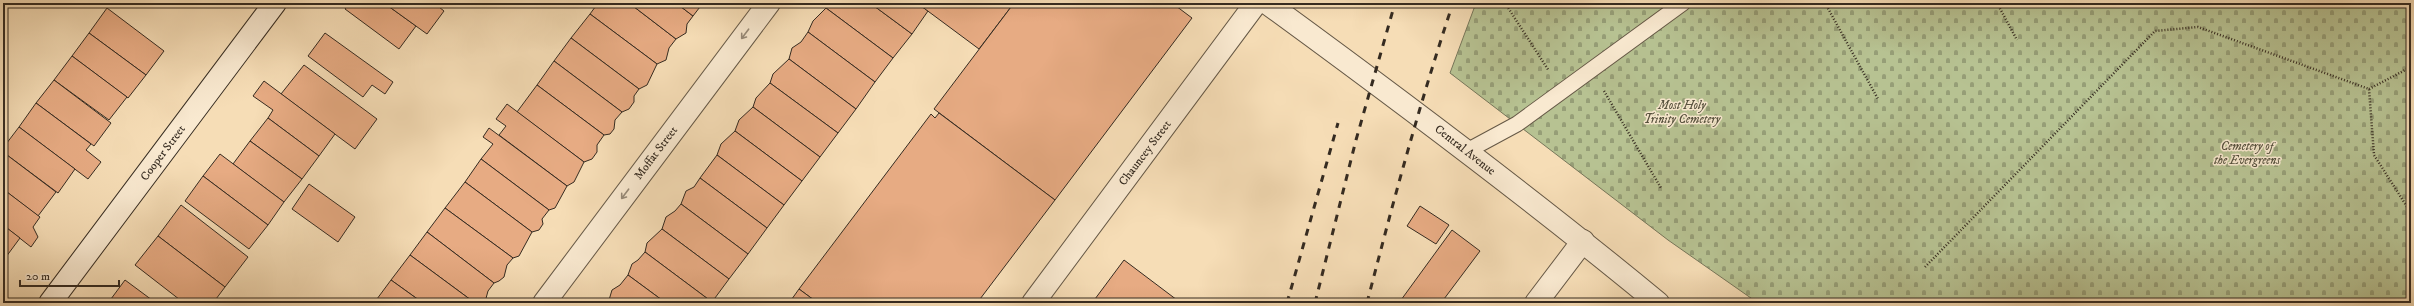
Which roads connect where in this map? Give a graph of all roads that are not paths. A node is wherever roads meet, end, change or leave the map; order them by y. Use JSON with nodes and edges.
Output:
{"nodes":[{"id":1,"x":275,"y":3,"type":"edge"},
{"id":2,"x":768,"y":3,"type":"edge"},
{"id":3,"x":1256,"y":3,"type":"edge"},
{"id":4,"x":1267,"y":3,"type":"edge"},
{"id":5,"x":1683,"y":3,"type":"edge"},
{"id":6,"x":1466,"y":151,"type":"junction"},
{"id":7,"x":1583,"y":241,"type":"junction"},
{"id":8,"x":50,"y":303,"type":"edge"},
{"id":9,"x":544,"y":303,"type":"edge"},
{"id":10,"x":1033,"y":303,"type":"edge"},
{"id":11,"x":1536,"y":303,"type":"edge"},
{"id":12,"x":1658,"y":303,"type":"edge"}],
"edges":[{"from":1,"to":8,"type":"street","name":"Cooper Street"},
{"from":2,"to":9,"type":"street","name":"Moffat Street","one_way":true},
{"from":3,"to":10,"type":"street","name":"Chauncey Street"},
{"from":4,"to":6,"type":"street","name":"Central Avenue"},
{"from":5,"to":6,"type":"lane"},
{"from":6,"to":7,"type":"street","name":"Central Avenue"},
{"from":7,"to":11,"type":"street"},
{"from":7,"to":12,"type":"street","name":"Central Avenue"}]}
